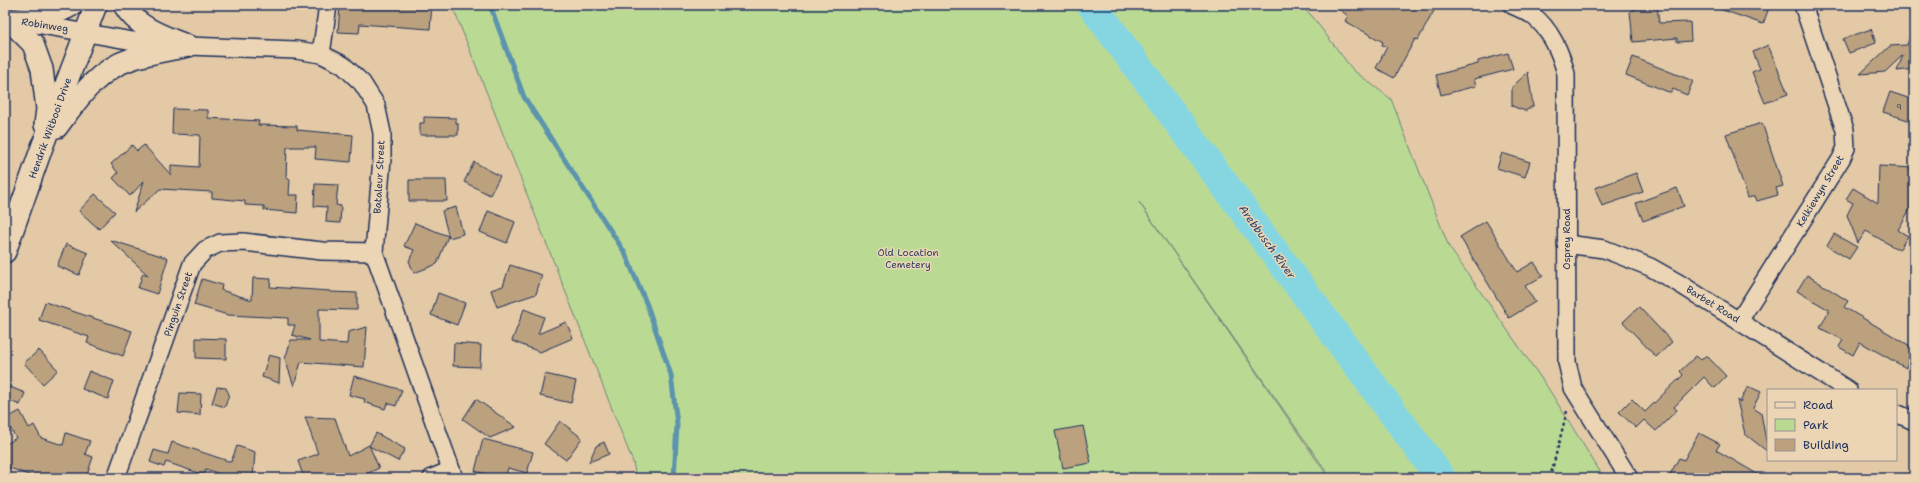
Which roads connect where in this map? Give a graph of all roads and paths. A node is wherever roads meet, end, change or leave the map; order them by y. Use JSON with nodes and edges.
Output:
{"nodes":[{"id":1,"x":72,"y":5,"type":"edge"},
{"id":2,"x":96,"y":5,"type":"edge"},
{"id":3,"x":124,"y":5,"type":"edge"},
{"id":4,"x":328,"y":5,"type":"edge"},
{"id":5,"x":1512,"y":5,"type":"edge"},
{"id":6,"x":1803,"y":5,"type":"edge"},
{"id":7,"x":7,"y":19,"type":"edge"},
{"id":8,"x":86,"y":32,"type":"junction"},
{"id":9,"x":188,"y":46,"type":"junction"},
{"id":10,"x":321,"y":54,"type":"junction"},
{"id":11,"x":42,"y":147,"type":"junction"},
{"id":12,"x":1566,"y":244,"type":"junction"},
{"id":13,"x":5,"y":252,"type":"edge"},
{"id":14,"x":374,"y":252,"type":"junction"},
{"id":15,"x":1739,"y":321,"type":"junction"},
{"id":16,"x":1573,"y":388,"type":"junction"},
{"id":17,"x":1846,"y":389,"type":"edge"},
{"id":18,"x":1897,"y":413,"type":"edge"},
{"id":19,"x":1914,"y":420,"type":"edge"},
{"id":20,"x":453,"y":474,"type":"edge"},
{"id":21,"x":116,"y":478,"type":"edge"},
{"id":22,"x":432,"y":478,"type":"edge"},
{"id":23,"x":1552,"y":478,"type":"edge"},
{"id":24,"x":1630,"y":478,"type":"edge"}],
"edges":[{"from":1,"to":7,"type":"main road"},
{"from":2,"to":8,"type":"main road","name":"Hendrik Witbooi Drive"},
{"from":3,"to":9,"type":"main road"},
{"from":4,"to":10,"type":"street"},
{"from":5,"to":12,"type":"street","name":"Osprey Road"},
{"from":6,"to":15,"type":"street","name":"Kelkiewyn Street"},
{"from":7,"to":8,"type":"street","name":"Robinweg"},
{"from":7,"to":11,"type":"main road"},
{"from":8,"to":9,"type":"street","name":"Bataleur Street"},
{"from":8,"to":11,"type":"main road","name":"Hendrik Witbooi Drive"},
{"from":9,"to":10,"type":"street","name":"Bataleur Street"},
{"from":9,"to":11,"type":"main road"},
{"from":10,"to":14,"type":"street","name":"Bataleur Street"},
{"from":11,"to":13,"type":"main road","name":"Hendrik Witbooi Drive"},
{"from":12,"to":15,"type":"street","name":"Barbet Road"},
{"from":12,"to":16,"type":"street","name":"Osprey Road"},
{"from":14,"to":20,"type":"street","name":"Bataleur Street"},
{"from":14,"to":21,"type":"street","name":"Pinguin Street"},
{"from":15,"to":17,"type":"street","name":"Barbet Road"},
{"from":16,"to":23,"type":"path"},
{"from":16,"to":24,"type":"street","name":"Osprey Road"},
{"from":18,"to":19,"type":"street"},
{"from":20,"to":22,"type":"street"}]}
